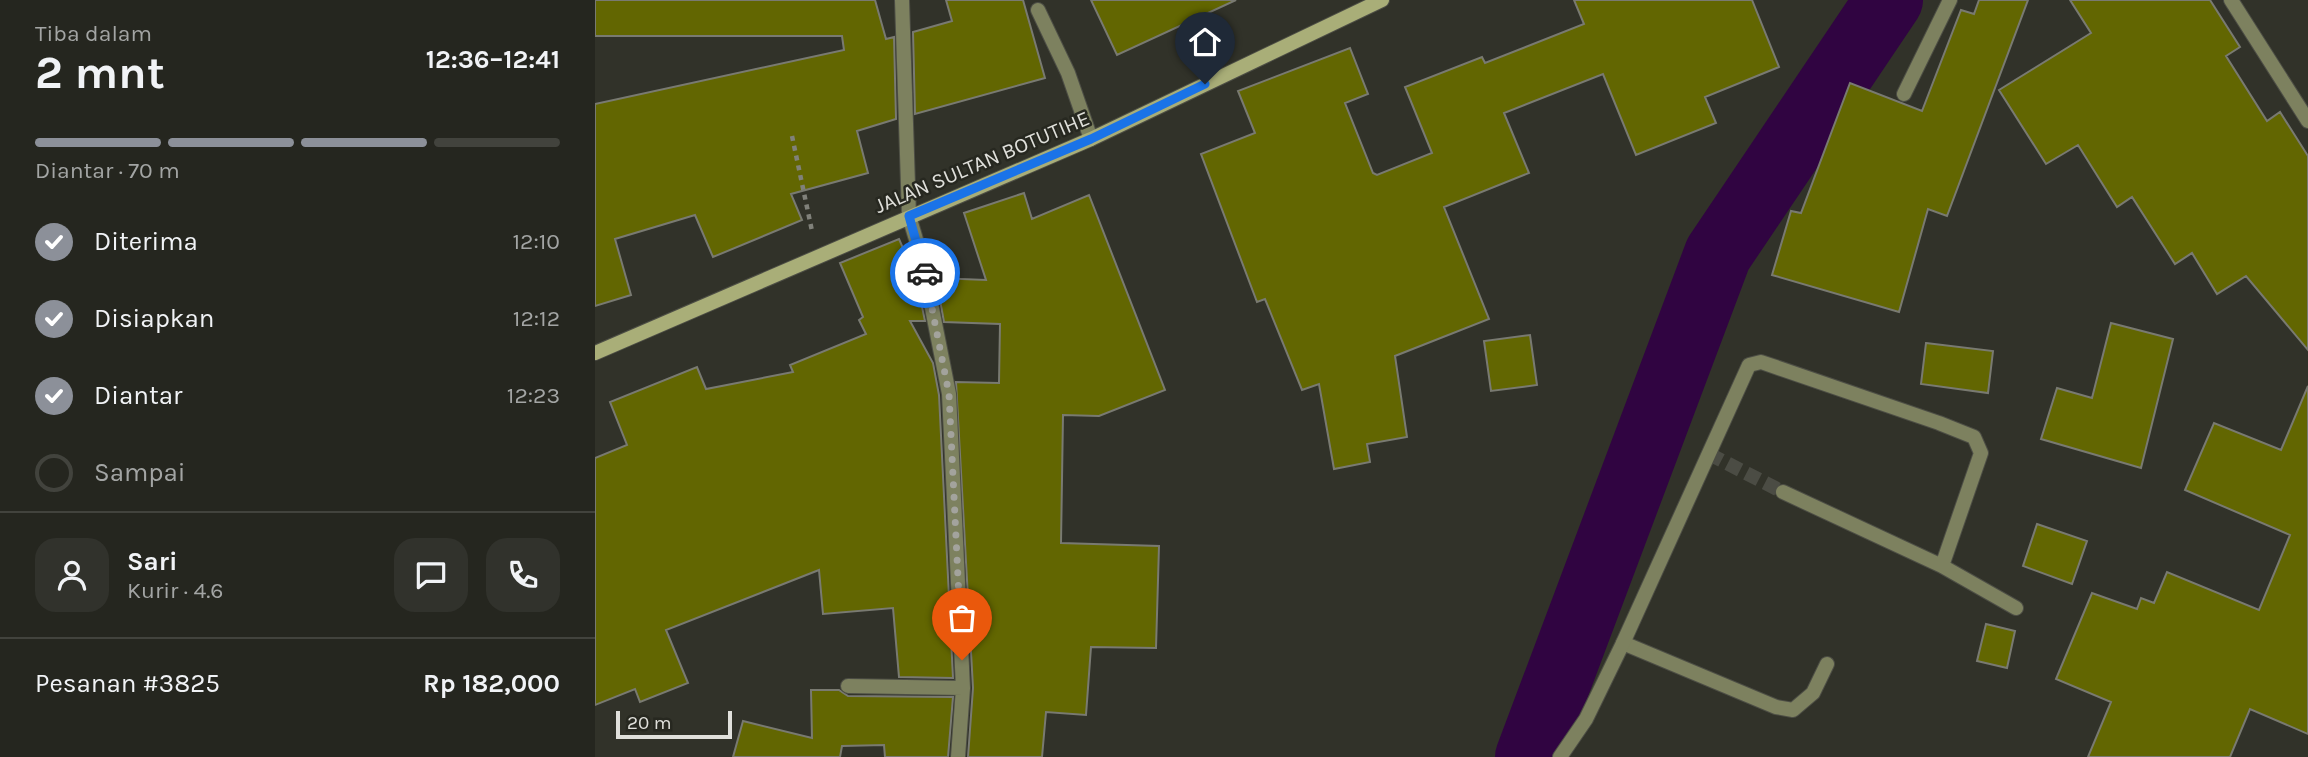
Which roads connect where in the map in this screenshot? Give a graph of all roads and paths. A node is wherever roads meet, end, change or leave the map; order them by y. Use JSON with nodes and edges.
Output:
{"nodes":[{"id":1,"x":902,"y":0,"type":"edge"},
{"id":2,"x":1382,"y":0,"type":"edge"},
{"id":3,"x":1950,"y":0,"type":"edge"},
{"id":4,"x":2231,"y":0,"type":"edge"},
{"id":5,"x":1038,"y":10,"type":"dead end"},
{"id":6,"x":1904,"y":94,"type":"dead end"},
{"id":7,"x":2308,"y":121,"type":"edge"},
{"id":8,"x":792,"y":136,"type":"dead end"},
{"id":9,"x":1091,"y":139,"type":"junction"},
{"id":10,"x":909,"y":216,"type":"junction"},
{"id":11,"x":817,"y":256,"type":"junction"},
{"id":12,"x":595,"y":353,"type":"edge"},
{"id":13,"x":1783,"y":492,"type":"tunnel mouth"},
{"id":14,"x":1942,"y":566,"type":"junction"},
{"id":15,"x":2016,"y":608,"type":"dead end"},
{"id":16,"x":1623,"y":643,"type":"junction"},
{"id":17,"x":1827,"y":663,"type":"dead end"},
{"id":18,"x":848,"y":686,"type":"dead end"},
{"id":19,"x":963,"y":688,"type":"junction"},
{"id":20,"x":958,"y":757,"type":"edge"},
{"id":21,"x":1560,"y":757,"type":"edge"}],
"edges":[{"from":1,"to":10,"type":"street"},
{"from":2,"to":9,"type":"main road","name":"JALAN SULTAN BOTUTIHE"},
{"from":3,"to":6,"type":"street"},
{"from":4,"to":7,"type":"street"},
{"from":5,"to":9,"type":"street"},
{"from":8,"to":11,"type":"path"},
{"from":9,"to":10,"type":"main road","name":"JALAN SULTAN BOTUTIHE"},
{"from":10,"to":11,"type":"main road","name":"JALAN SULTAN BOTUTIHE"},
{"from":10,"to":19,"type":"street"},
{"from":11,"to":12,"type":"main road","name":"JALAN SULTAN BOTUTIHE"},
{"from":13,"to":14,"type":"street"},
{"from":14,"to":15,"type":"street"},
{"from":14,"to":16,"type":"street"},
{"from":16,"to":17,"type":"street"},
{"from":16,"to":21,"type":"street"},
{"from":18,"to":19,"type":"street"},
{"from":19,"to":20,"type":"street"}]}
